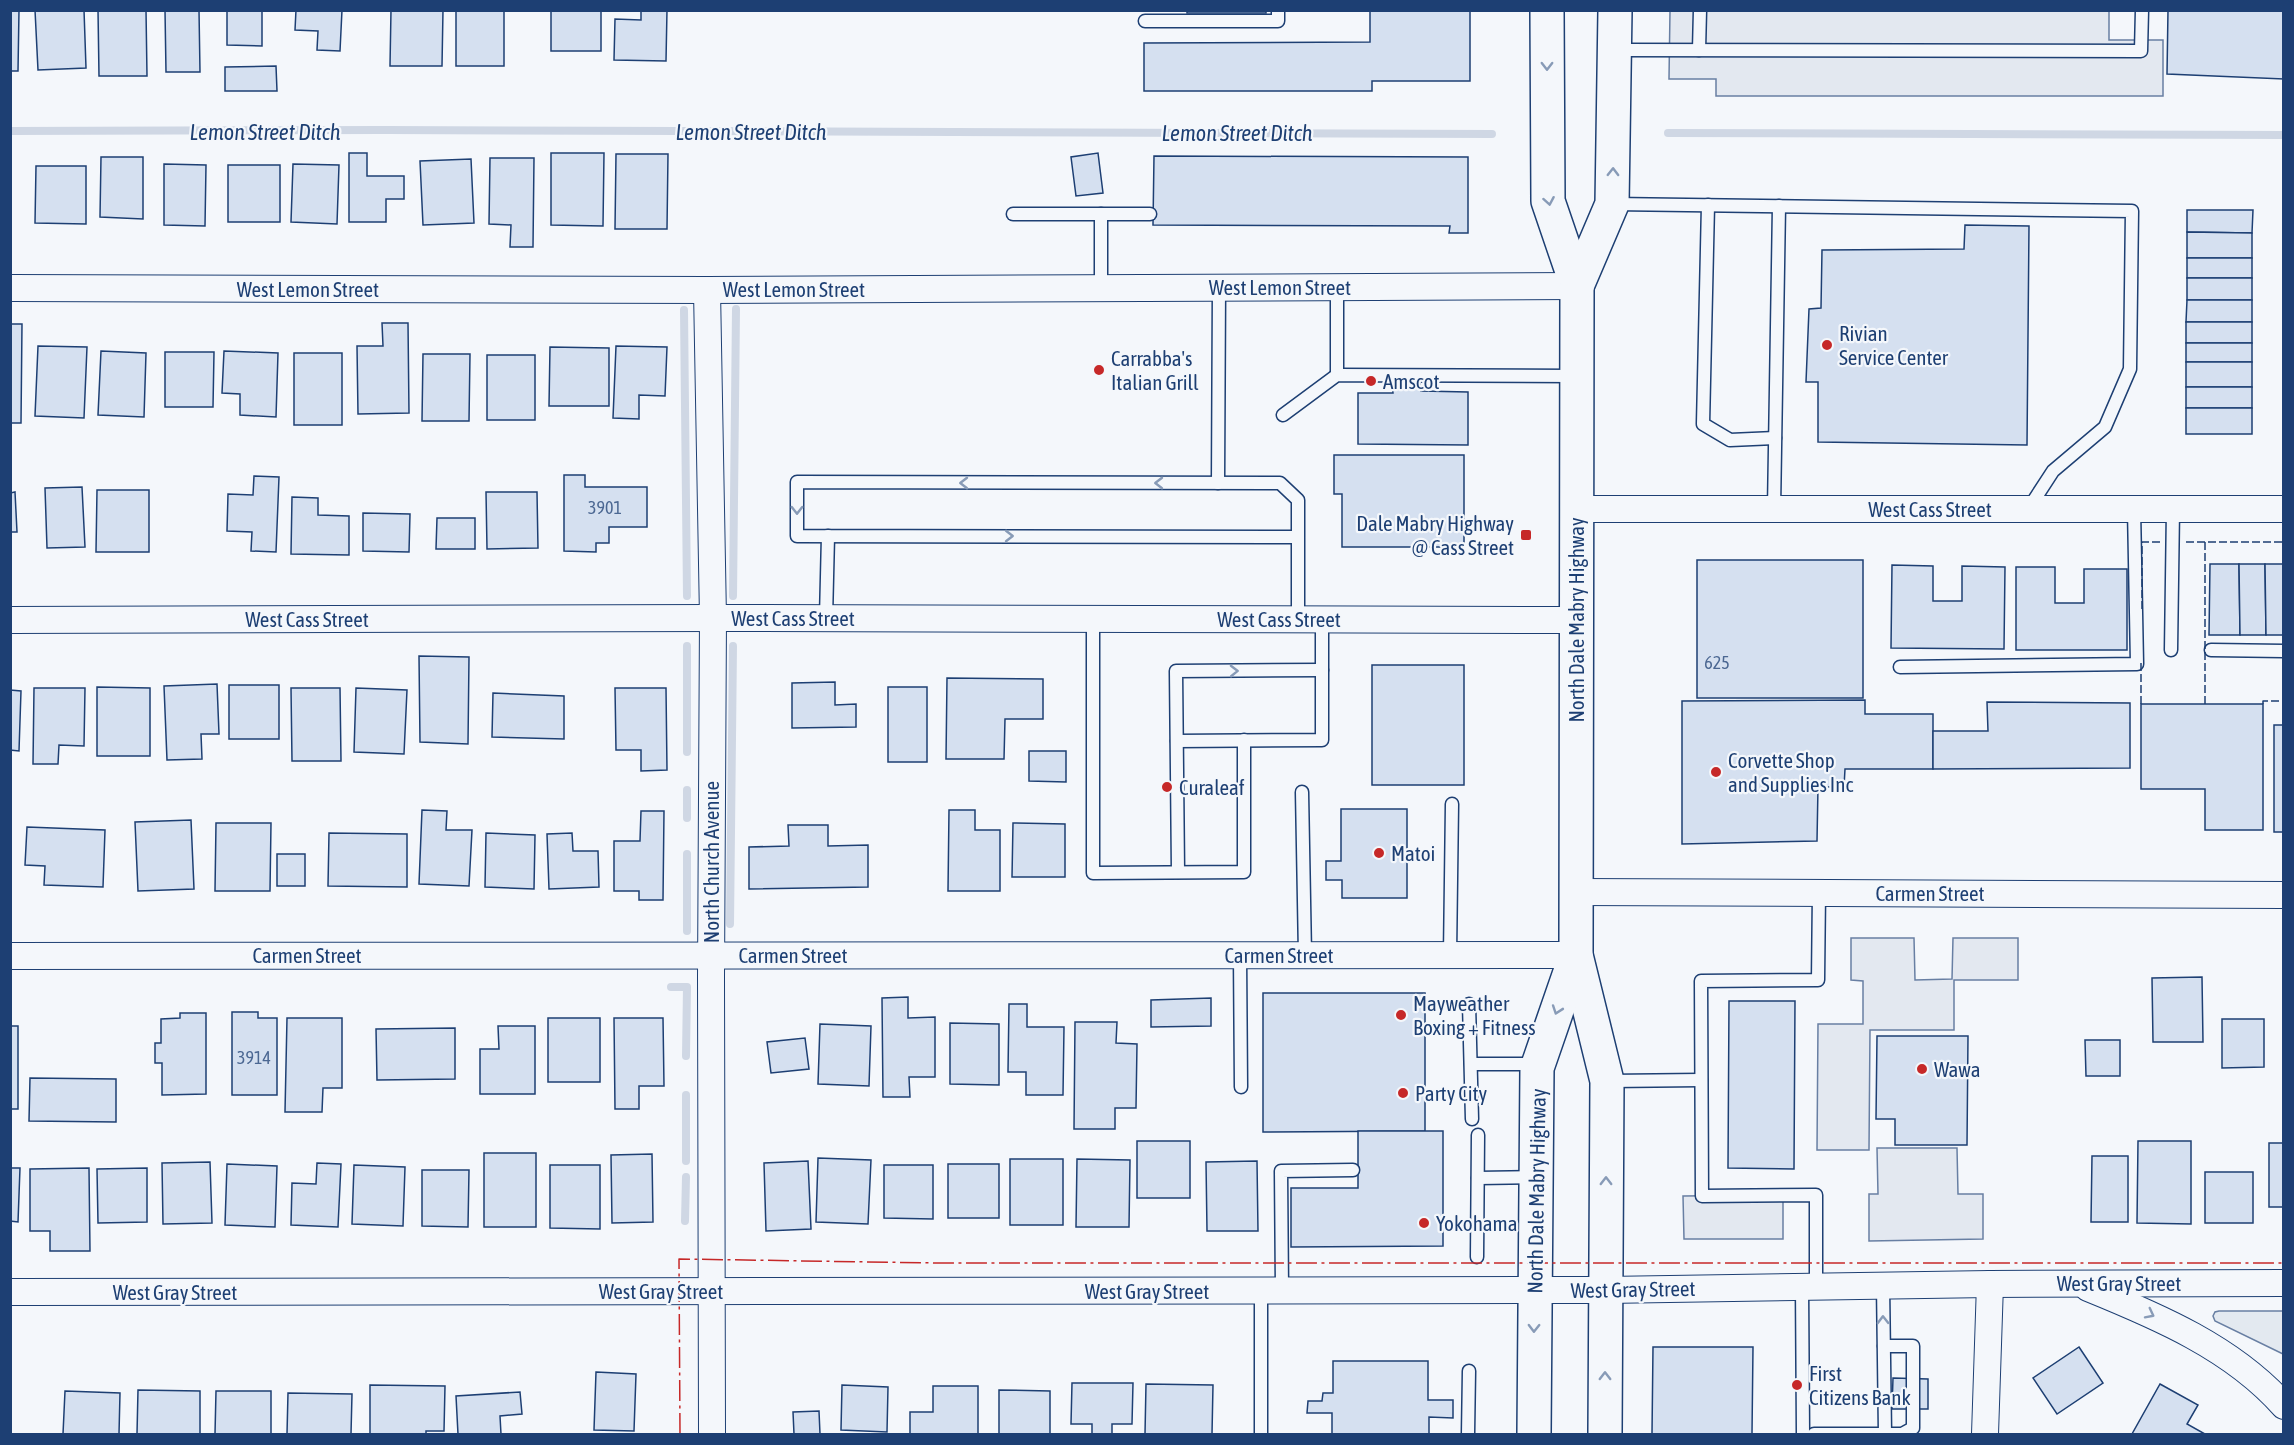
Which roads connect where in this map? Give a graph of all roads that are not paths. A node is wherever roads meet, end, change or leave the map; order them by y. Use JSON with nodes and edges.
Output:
{"nodes":[{"id":1,"x":1278,"y":10,"type":"edge"},
{"id":2,"x":1547,"y":10,"type":"edge"},
{"id":3,"x":1615,"y":10,"type":"edge"},
{"id":4,"x":1700,"y":10,"type":"edge"},
{"id":5,"x":2142,"y":10,"type":"edge"},
{"id":6,"x":1144,"y":21,"type":"dead end"},
{"id":7,"x":1615,"y":50,"type":"junction"},
{"id":8,"x":1699,"y":50,"type":"junction"},
{"id":9,"x":1612,"y":204,"type":"junction"},
{"id":10,"x":1708,"y":205,"type":"junction"},
{"id":11,"x":1779,"y":206,"type":"junction"},
{"id":12,"x":1012,"y":214,"type":"dead end"},
{"id":13,"x":1101,"y":214,"type":"junction"},
{"id":14,"x":1150,"y":214,"type":"dead end"},
{"id":15,"x":1577,"y":286,"type":"junction"},
{"id":16,"x":1219,"y":287,"type":"junction"},
{"id":17,"x":1337,"y":287,"type":"junction"},
{"id":18,"x":10,"y":288,"type":"edge"},
{"id":19,"x":1101,"y":288,"type":"junction"},
{"id":20,"x":707,"y":290,"type":"junction"},
{"id":21,"x":1337,"y":375,"type":"junction"},
{"id":22,"x":1576,"y":376,"type":"junction"},
{"id":23,"x":1283,"y":415,"type":"dead end"},
{"id":24,"x":1775,"y":438,"type":"junction"},
{"id":25,"x":1218,"y":483,"type":"junction"},
{"id":26,"x":1576,"y":509,"type":"junction"},
{"id":27,"x":1774,"y":509,"type":"junction"},
{"id":28,"x":2028,"y":509,"type":"junction"},
{"id":29,"x":2134,"y":509,"type":"junction"},
{"id":30,"x":2173,"y":509,"type":"junction"},
{"id":31,"x":2283,"y":509,"type":"edge"},
{"id":32,"x":828,"y":536,"type":"junction"},
{"id":33,"x":1298,"y":537,"type":"junction"},
{"id":34,"x":713,"y":618,"type":"junction"},
{"id":35,"x":826,"y":618,"type":"junction"},
{"id":36,"x":1310,"y":619,"type":"junction"},
{"id":37,"x":10,"y":620,"type":"edge"},
{"id":38,"x":1092,"y":620,"type":"junction"},
{"id":39,"x":1576,"y":620,"type":"junction"},
{"id":40,"x":2171,"y":650,"type":"dead end"},
{"id":41,"x":2211,"y":650,"type":"dead end"},
{"id":42,"x":2283,"y":651,"type":"edge"},
{"id":43,"x":1900,"y":667,"type":"dead end"},
{"id":44,"x":1322,"y":670,"type":"junction"},
{"id":45,"x":1244,"y":740,"type":"junction"},
{"id":46,"x":1177,"y":741,"type":"junction"},
{"id":47,"x":1302,"y":792,"type":"dead end"},
{"id":48,"x":1452,"y":804,"type":"dead end"},
{"id":49,"x":1178,"y":872,"type":"junction"},
{"id":50,"x":1576,"y":892,"type":"junction"},
{"id":51,"x":1819,"y":892,"type":"junction"},
{"id":52,"x":2283,"y":895,"type":"edge"},
{"id":53,"x":711,"y":955,"type":"junction"},
{"id":54,"x":1240,"y":955,"type":"junction"},
{"id":55,"x":1305,"y":955,"type":"junction"},
{"id":56,"x":1450,"y":955,"type":"junction"},
{"id":57,"x":1576,"y":955,"type":"junction"},
{"id":58,"x":10,"y":956,"type":"edge"},
{"id":59,"x":1469,"y":1004,"type":"dead end"},
{"id":60,"x":1471,"y":1064,"type":"junction"},
{"id":61,"x":1539,"y":1065,"type":"junction"},
{"id":62,"x":1701,"y":1080,"type":"junction"},
{"id":63,"x":1607,"y":1081,"type":"junction"},
{"id":64,"x":1241,"y":1087,"type":"dead end"},
{"id":65,"x":1472,"y":1119,"type":"dead end"},
{"id":66,"x":1478,"y":1135,"type":"dead end"},
{"id":67,"x":1353,"y":1170,"type":"dead end"},
{"id":68,"x":1536,"y":1177,"type":"junction"},
{"id":69,"x":1478,"y":1178,"type":"junction"},
{"id":70,"x":1477,"y":1257,"type":"dead end"},
{"id":71,"x":2283,"y":1283,"type":"edge"},
{"id":72,"x":1990,"y":1284,"type":"junction"},
{"id":73,"x":2076,"y":1284,"type":"junction"},
{"id":74,"x":1883,"y":1285,"type":"junction"},
{"id":75,"x":1809,"y":1286,"type":"junction"},
{"id":76,"x":1535,"y":1290,"type":"junction"},
{"id":77,"x":1606,"y":1290,"type":"junction"},
{"id":78,"x":713,"y":1291,"type":"junction"},
{"id":79,"x":1271,"y":1291,"type":"junction"},
{"id":80,"x":10,"y":1292,"type":"edge"},
{"id":81,"x":1884,"y":1346,"type":"junction"},
{"id":82,"x":1469,"y":1371,"type":"dead end"},
{"id":83,"x":2283,"y":1406,"type":"edge"},
{"id":84,"x":712,"y":1434,"type":"edge"},
{"id":85,"x":1261,"y":1434,"type":"edge"},
{"id":86,"x":1468,"y":1434,"type":"edge"},
{"id":87,"x":1534,"y":1434,"type":"edge"},
{"id":88,"x":1605,"y":1434,"type":"edge"},
{"id":89,"x":1803,"y":1434,"type":"edge"},
{"id":90,"x":1814,"y":1434,"type":"edge"},
{"id":91,"x":1885,"y":1434,"type":"edge"},
{"id":92,"x":1985,"y":1434,"type":"edge"}],
"edges":[{"from":1,"to":6,"type":"lane"},
{"from":2,"to":15,"type":"main road","name":"North Dale Mabry Highway","one_way":true},
{"from":3,"to":7,"type":"main road","name":"North Dale Mabry Highway"},
{"from":4,"to":8,"type":"lane"},
{"from":5,"to":8,"type":"lane"},
{"from":7,"to":8,"type":"lane"},
{"from":9,"to":7,"type":"main road","name":"North Dale Mabry Highway","one_way":true},
{"from":9,"to":10,"type":"lane"},
{"from":9,"to":15,"type":"main road","name":"North Dale Mabry Highway"},
{"from":10,"to":11,"type":"lane"},
{"from":10,"to":24,"type":"lane"},
{"from":11,"to":24,"type":"lane"},
{"from":11,"to":28,"type":"lane"},
{"from":12,"to":13,"type":"lane"},
{"from":13,"to":14,"type":"lane"},
{"from":13,"to":19,"type":"lane"},
{"from":15,"to":17,"type":"street","name":"West Lemon Street"},
{"from":15,"to":22,"type":"main road","name":"North Dale Mabry Highway"},
{"from":16,"to":17,"type":"street","name":"West Lemon Street"},
{"from":16,"to":19,"type":"street","name":"West Lemon Street"},
{"from":16,"to":25,"type":"lane"},
{"from":17,"to":21,"type":"lane"},
{"from":18,"to":20,"type":"street","name":"West Lemon Street"},
{"from":19,"to":20,"type":"street","name":"West Lemon Street"},
{"from":20,"to":34,"type":"street","name":"North Church Avenue"},
{"from":21,"to":22,"type":"lane"},
{"from":21,"to":23,"type":"lane"},
{"from":22,"to":26,"type":"main road","name":"North Dale Mabry Highway"},
{"from":24,"to":27,"type":"lane"},
{"from":25,"to":32,"type":"lane","one_way":true},
{"from":25,"to":33,"type":"lane"},
{"from":26,"to":27,"type":"street","name":"West Cass Street"},
{"from":26,"to":39,"type":"main road","name":"North Dale Mabry Highway"},
{"from":27,"to":28,"type":"street","name":"West Cass Street"},
{"from":28,"to":29,"type":"street","name":"West Cass Street"},
{"from":29,"to":30,"type":"street","name":"West Cass Street"},
{"from":29,"to":43,"type":"lane"},
{"from":30,"to":31,"type":"street","name":"West Cass Street"},
{"from":30,"to":40,"type":"lane"},
{"from":32,"to":33,"type":"lane","one_way":true},
{"from":32,"to":35,"type":"lane"},
{"from":33,"to":36,"type":"lane"},
{"from":34,"to":35,"type":"street","name":"West Cass Street"},
{"from":34,"to":37,"type":"street","name":"West Cass Street"},
{"from":34,"to":53,"type":"street","name":"North Church Avenue"},
{"from":35,"to":38,"type":"street","name":"West Cass Street"},
{"from":36,"to":38,"type":"street","name":"West Cass Street"},
{"from":36,"to":39,"type":"street","name":"West Cass Street"},
{"from":36,"to":44,"type":"lane"},
{"from":38,"to":49,"type":"lane"},
{"from":39,"to":50,"type":"main road","name":"North Dale Mabry Highway"},
{"from":41,"to":42,"type":"lane"},
{"from":44,"to":45,"type":"lane"},
{"from":46,"to":44,"type":"lane","one_way":true},
{"from":45,"to":46,"type":"lane"},
{"from":45,"to":49,"type":"lane"},
{"from":46,"to":49,"type":"lane"},
{"from":47,"to":55,"type":"lane"},
{"from":48,"to":56,"type":"lane"},
{"from":50,"to":51,"type":"street","name":"Carmen Street"},
{"from":50,"to":57,"type":"main road","name":"North Dale Mabry Highway"},
{"from":51,"to":52,"type":"street","name":"Carmen Street"},
{"from":51,"to":62,"type":"lane"},
{"from":53,"to":54,"type":"street","name":"Carmen Street"},
{"from":53,"to":58,"type":"street","name":"Carmen Street"},
{"from":53,"to":78,"type":"street","name":"North Church Avenue"},
{"from":54,"to":55,"type":"street","name":"Carmen Street"},
{"from":54,"to":64,"type":"lane"},
{"from":55,"to":56,"type":"street","name":"Carmen Street"},
{"from":56,"to":57,"type":"street","name":"Carmen Street"},
{"from":57,"to":61,"type":"main road","name":"North Dale Mabry Highway","one_way":true},
{"from":57,"to":63,"type":"main road","name":"North Dale Mabry Highway"},
{"from":59,"to":60,"type":"lane"},
{"from":60,"to":61,"type":"lane"},
{"from":60,"to":65,"type":"lane"},
{"from":61,"to":68,"type":"main road","name":"North Dale Mabry Highway"},
{"from":62,"to":63,"type":"lane"},
{"from":62,"to":75,"type":"lane"},
{"from":77,"to":63,"type":"main road","name":"North Dale Mabry Highway","one_way":true},
{"from":66,"to":69,"type":"lane"},
{"from":67,"to":79,"type":"lane"},
{"from":68,"to":69,"type":"lane"},
{"from":68,"to":76,"type":"main road","name":"North Dale Mabry Highway"},
{"from":69,"to":70,"type":"lane"},
{"from":71,"to":73,"type":"street","name":"West Gray Street"},
{"from":72,"to":73,"type":"street","name":"West Gray Street"},
{"from":72,"to":74,"type":"street","name":"West Gray Street"},
{"from":72,"to":92,"type":"street"},
{"from":73,"to":83,"type":"street","one_way":true},
{"from":74,"to":75,"type":"street","name":"West Gray Street"},
{"from":81,"to":74,"type":"lane","one_way":true},
{"from":75,"to":77,"type":"street","name":"West Gray Street"},
{"from":75,"to":89,"type":"lane"},
{"from":76,"to":77,"type":"street","name":"West Gray Street"},
{"from":76,"to":79,"type":"street","name":"West Gray Street"},
{"from":76,"to":87,"type":"main road","name":"North Dale Mabry Highway","one_way":true},
{"from":88,"to":77,"type":"main road","name":"North Dale Mabry Highway","one_way":true},
{"from":78,"to":79,"type":"street","name":"West Gray Street"},
{"from":78,"to":80,"type":"street","name":"West Gray Street"},
{"from":78,"to":84,"type":"street","name":"North Church Avenue"},
{"from":79,"to":85,"type":"lane"},
{"from":81,"to":91,"type":"lane"},
{"from":81,"to":91,"type":"lane"},
{"from":82,"to":86,"type":"lane"},
{"from":90,"to":91,"type":"lane"}]}
